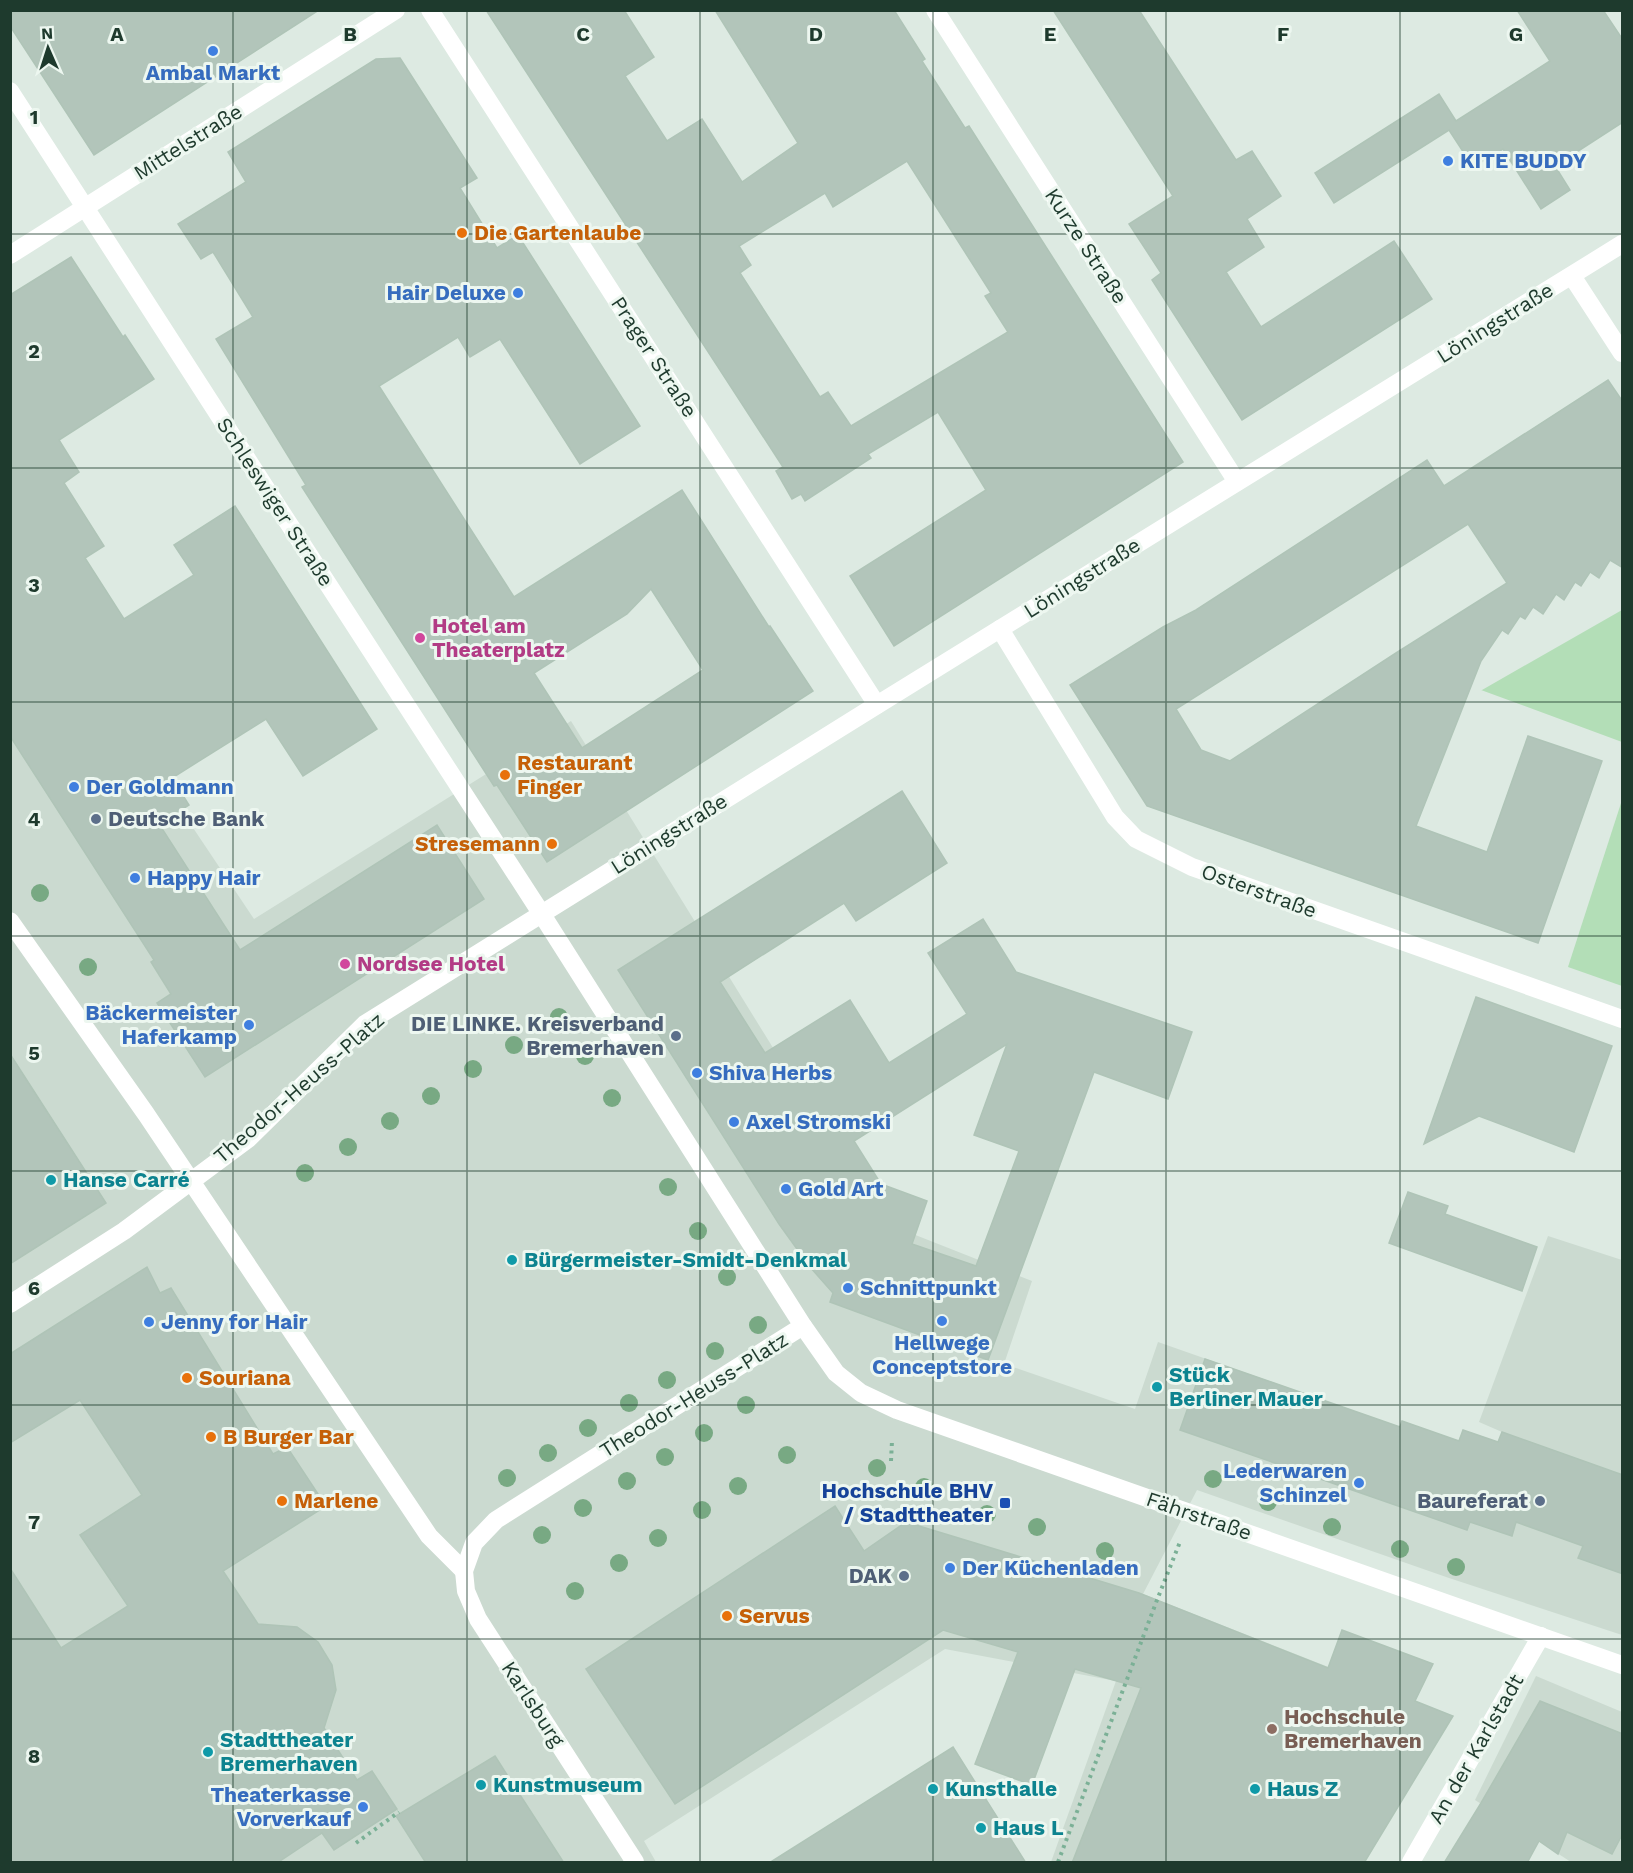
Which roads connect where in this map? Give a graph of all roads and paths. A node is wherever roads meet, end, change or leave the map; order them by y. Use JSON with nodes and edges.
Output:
{"nodes":[{"id":1,"x":396,"y":10,"type":"edge"},
{"id":2,"x":430,"y":10,"type":"edge"},
{"id":3,"x":935,"y":10,"type":"edge"},
{"id":4,"x":10,"y":91,"type":"edge"},
{"id":5,"x":86,"y":207,"type":"junction"},
{"id":6,"x":1623,"y":244,"type":"edge"},
{"id":7,"x":10,"y":255,"type":"edge"},
{"id":8,"x":1572,"y":276,"type":"junction"},
{"id":9,"x":1623,"y":353,"type":"edge"},
{"id":10,"x":1237,"y":482,"type":"junction"},
{"id":11,"x":1000,"y":628,"type":"junction"},
{"id":12,"x":877,"y":705,"type":"junction"},
{"id":13,"x":541,"y":913,"type":"junction"},
{"id":14,"x":10,"y":921,"type":"edge"},
{"id":15,"x":1623,"y":1019,"type":"edge"},
{"id":16,"x":191,"y":1181,"type":"junction"},
{"id":17,"x":10,"y":1304,"type":"edge"},
{"id":18,"x":803,"y":1326,"type":"junction"},
{"id":19,"x":1192,"y":1513,"type":"junction"},
{"id":20,"x":465,"y":1571,"type":"junction"},
{"id":21,"x":1541,"y":1636,"type":"junction"},
{"id":22,"x":1623,"y":1665,"type":"edge"},
{"id":23,"x":399,"y":1812,"type":"dead end"},
{"id":24,"x":356,"y":1843,"type":"dead end"},
{"id":25,"x":635,"y":1863,"type":"edge"},
{"id":26,"x":1058,"y":1863,"type":"edge"},
{"id":27,"x":1411,"y":1863,"type":"edge"}],
"edges":[{"from":1,"to":5,"type":"street","name":"Mittelstraße"},
{"from":2,"to":12,"type":"street","name":"Prager Straße"},
{"from":3,"to":10,"type":"street","name":"Kurze Straße"},
{"from":4,"to":5,"type":"street","name":"Schleswiger Straße"},
{"from":5,"to":7,"type":"street","name":"Mittelstraße"},
{"from":5,"to":13,"type":"street","name":"Schleswiger Straße"},
{"from":6,"to":8,"type":"street","name":"Löningstraße"},
{"from":8,"to":9,"type":"street"},
{"from":8,"to":10,"type":"street","name":"Löningstraße"},
{"from":10,"to":11,"type":"street","name":"Löningstraße"},
{"from":11,"to":12,"type":"street","name":"Löningstraße"},
{"from":11,"to":15,"type":"street","name":"Osterstraße"},
{"from":12,"to":13,"type":"street","name":"Löningstraße"},
{"from":13,"to":16,"type":"street","name":"Theodor-Heuss-Platz"},
{"from":13,"to":18,"type":"street","name":"Theodor-Heuss-Platz"},
{"from":14,"to":16,"type":"street"},
{"from":16,"to":17,"type":"street","name":"Theodor-Heuss-Platz"},
{"from":16,"to":20,"type":"street"},
{"from":18,"to":19,"type":"street","name":"Fährstraße"},
{"from":18,"to":20,"type":"street","name":"Theodor-Heuss-Platz"},
{"from":19,"to":21,"type":"street","name":"Fährstraße"},
{"from":19,"to":26,"type":"path"},
{"from":20,"to":25,"type":"street","name":"Karlsburg"},
{"from":21,"to":22,"type":"street","name":"Fährstraße"},
{"from":21,"to":27,"type":"street","name":"An der Karlstadt"},
{"from":23,"to":24,"type":"path"}]}
